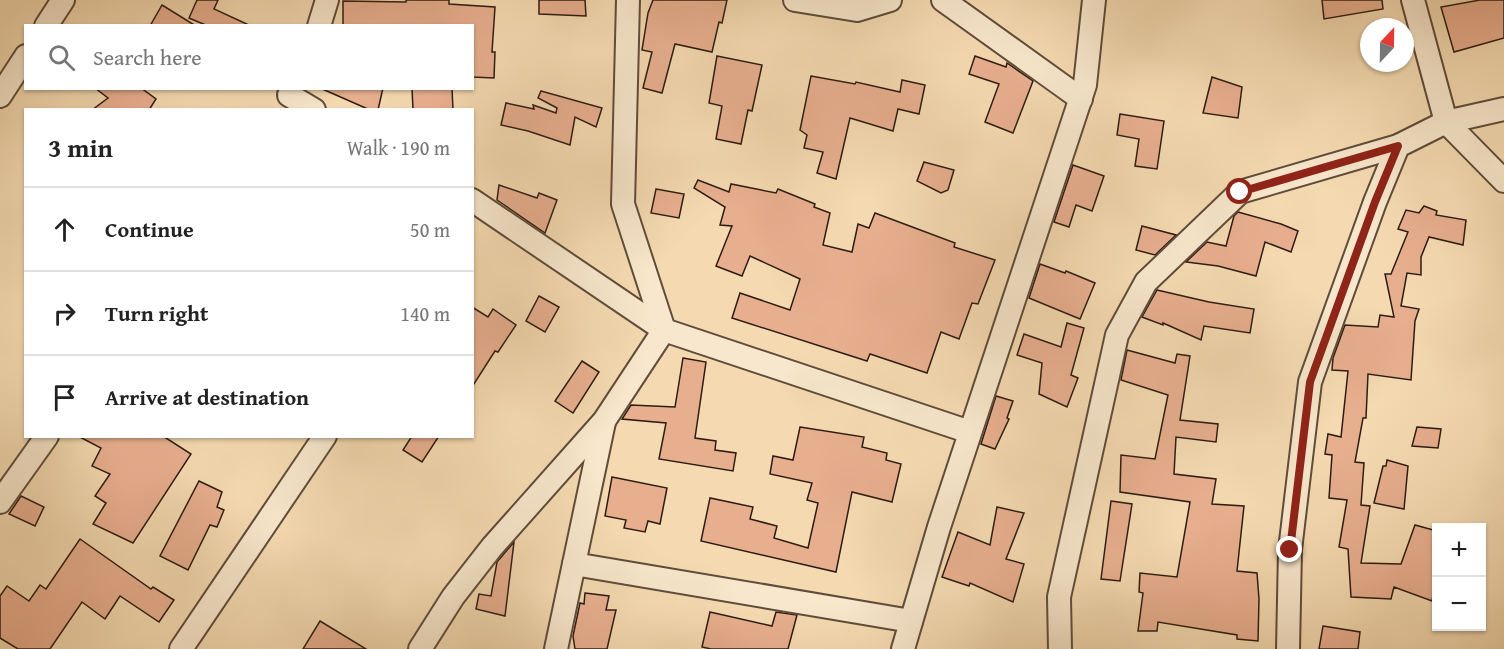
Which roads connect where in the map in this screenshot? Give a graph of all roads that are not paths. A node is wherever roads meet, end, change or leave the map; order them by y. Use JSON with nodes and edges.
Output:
{"nodes":[{"id":1,"x":63,"y":0,"type":"edge"},
{"id":2,"x":327,"y":0,"type":"edge"},
{"id":3,"x":628,"y":0,"type":"edge"},
{"id":4,"x":795,"y":0,"type":"edge"},
{"id":5,"x":890,"y":0,"type":"edge"},
{"id":6,"x":943,"y":0,"type":"edge"},
{"id":7,"x":1094,"y":0,"type":"edge"},
{"id":8,"x":1413,"y":0,"type":"edge"},
{"id":9,"x":858,"y":5,"type":"edge"},
{"id":10,"x":47,"y":24,"type":"edge"},
{"id":11,"x":320,"y":24,"type":"edge"},
{"id":12,"x":24,"y":60,"type":"edge"},
{"id":13,"x":0,"y":96,"type":"edge"},
{"id":14,"x":287,"y":98,"type":"edge"},
{"id":15,"x":1081,"y":99,"type":"junction"},
{"id":16,"x":310,"y":108,"type":"edge"},
{"id":17,"x":1504,"y":109,"type":"edge"},
{"id":18,"x":1446,"y":122,"type":"junction"},
{"id":19,"x":1398,"y":146,"type":"junction"},
{"id":20,"x":1504,"y":181,"type":"edge"},
{"id":21,"x":476,"y":208,"type":"edge"},
{"id":22,"x":664,"y":330,"type":"junction"},
{"id":23,"x":604,"y":421,"type":"junction"},
{"id":24,"x":970,"y":432,"type":"junction"},
{"id":25,"x":46,"y":438,"type":"edge"},
{"id":26,"x":324,"y":438,"type":"edge"},
{"id":27,"x":0,"y":502,"type":"edge"},
{"id":28,"x":574,"y":564,"type":"junction"},
{"id":29,"x":911,"y":621,"type":"junction"},
{"id":30,"x":181,"y":649,"type":"edge"},
{"id":31,"x":420,"y":649,"type":"edge"},
{"id":32,"x":556,"y":649,"type":"edge"},
{"id":33,"x":903,"y":649,"type":"edge"},
{"id":34,"x":1060,"y":649,"type":"edge"},
{"id":35,"x":1288,"y":649,"type":"edge"}],
"edges":[{"from":1,"to":10,"type":"street"},
{"from":2,"to":11,"type":"street"},
{"from":3,"to":22,"type":"street"},
{"from":4,"to":9,"type":"street"},
{"from":5,"to":9,"type":"street"},
{"from":6,"to":15,"type":"street"},
{"from":7,"to":15,"type":"street"},
{"from":8,"to":18,"type":"street"},
{"from":12,"to":13,"type":"street"},
{"from":14,"to":16,"type":"street"},
{"from":15,"to":24,"type":"street"},
{"from":17,"to":18,"type":"street"},
{"from":18,"to":19,"type":"street"},
{"from":18,"to":20,"type":"street"},
{"from":19,"to":34,"type":"street"},
{"from":19,"to":35,"type":"street"},
{"from":21,"to":22,"type":"street"},
{"from":22,"to":23,"type":"street"},
{"from":22,"to":24,"type":"street"},
{"from":23,"to":28,"type":"street"},
{"from":23,"to":31,"type":"street"},
{"from":24,"to":29,"type":"street"},
{"from":25,"to":27,"type":"street"},
{"from":26,"to":30,"type":"street"},
{"from":28,"to":29,"type":"street"},
{"from":28,"to":32,"type":"street"},
{"from":29,"to":33,"type":"street"}]}
